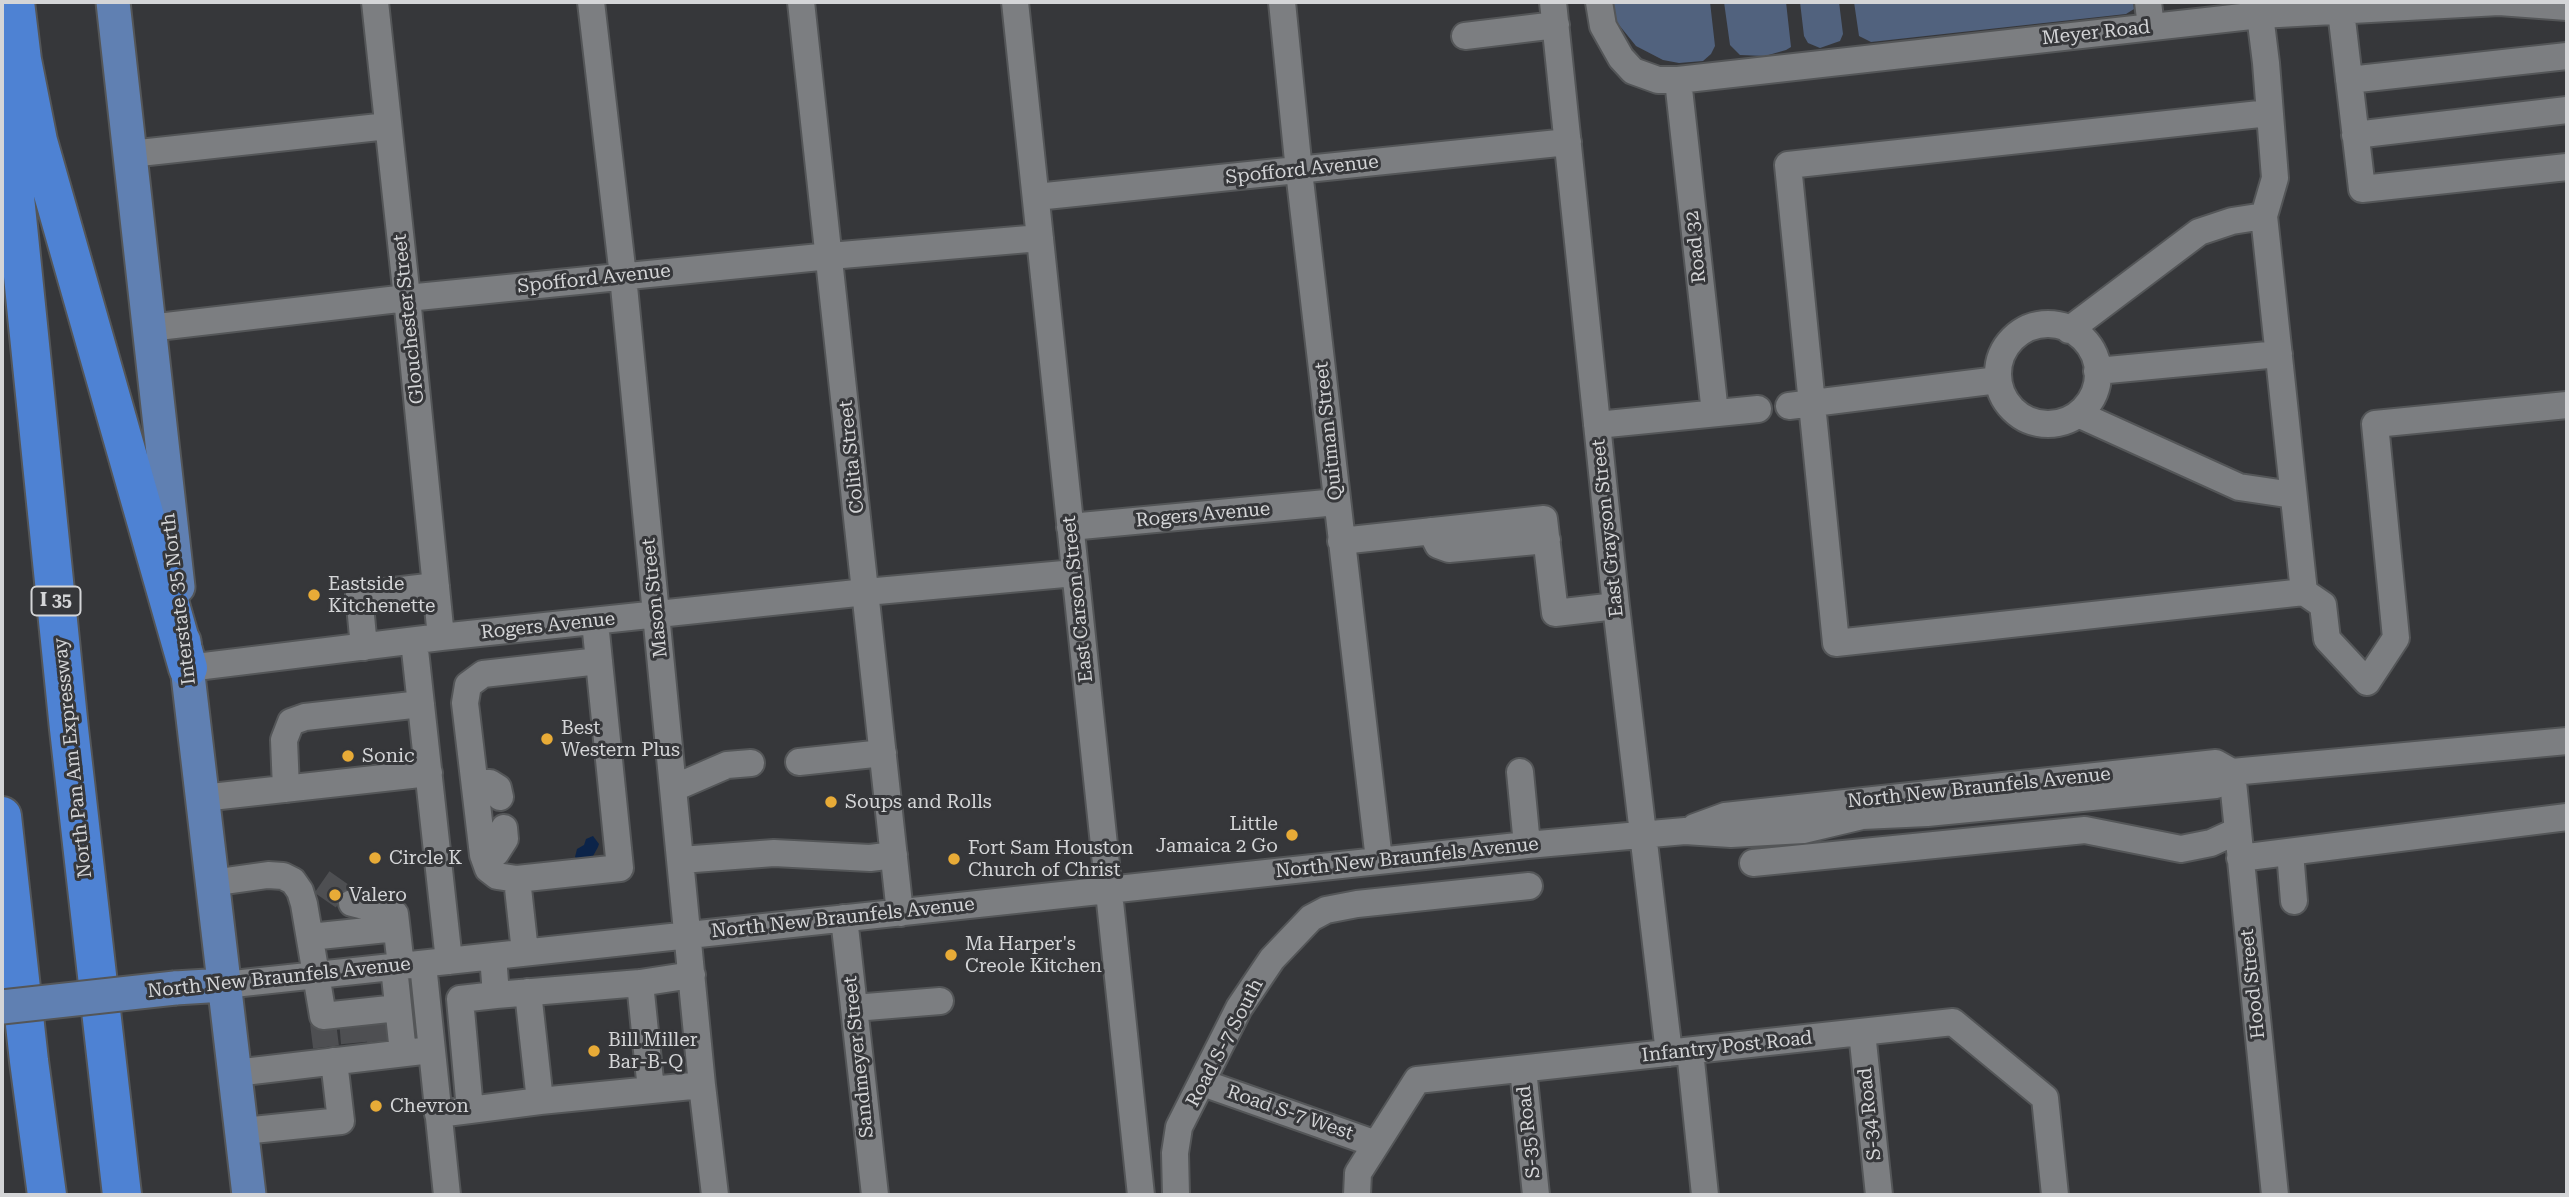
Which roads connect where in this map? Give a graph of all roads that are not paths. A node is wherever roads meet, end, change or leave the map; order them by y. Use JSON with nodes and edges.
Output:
{"nodes":[{"id":1,"x":15,"y":2,"type":"edge"},
{"id":2,"x":113,"y":2,"type":"edge"},
{"id":3,"x":375,"y":2,"type":"edge"},
{"id":4,"x":591,"y":2,"type":"edge"},
{"id":5,"x":801,"y":2,"type":"edge"},
{"id":6,"x":1016,"y":2,"type":"edge"},
{"id":7,"x":1282,"y":2,"type":"edge"},
{"id":8,"x":1599,"y":2,"type":"edge"},
{"id":9,"x":2454,"y":3,"type":"edge"},
{"id":10,"x":2567,"y":7,"type":"edge"},
{"id":11,"x":2340,"y":10,"type":"junction"},
{"id":12,"x":1554,"y":13,"type":"edge"},
{"id":13,"x":2150,"y":14,"type":"edge"},
{"id":14,"x":2260,"y":15,"type":"junction"},
{"id":15,"x":1465,"y":36,"type":"dead end"},
{"id":16,"x":2567,"y":56,"type":"edge"},
{"id":17,"x":2,"y":69,"type":"edge"},
{"id":18,"x":1678,"y":80,"type":"junction"},
{"id":19,"x":2349,"y":80,"type":"junction"},
{"id":20,"x":2567,"y":110,"type":"edge"},
{"id":21,"x":2269,"y":113,"type":"junction"},
{"id":22,"x":388,"y":126,"type":"junction"},
{"id":23,"x":2355,"y":135,"type":"junction"},
{"id":24,"x":1568,"y":142,"type":"junction"},
{"id":25,"x":130,"y":154,"type":"junction"},
{"id":26,"x":2567,"y":167,"type":"edge"},
{"id":27,"x":1299,"y":171,"type":"junction"},
{"id":28,"x":1036,"y":197,"type":"junction"},
{"id":29,"x":2264,"y":216,"type":"junction"},
{"id":30,"x":1040,"y":238,"type":"junction"},
{"id":31,"x":830,"y":256,"type":"junction"},
{"id":32,"x":623,"y":276,"type":"junction"},
{"id":33,"x":408,"y":298,"type":"junction"},
{"id":34,"x":149,"y":328,"type":"junction"},
{"id":35,"x":2069,"y":330,"type":"junction"},
{"id":36,"x":2278,"y":354,"type":"junction"},
{"id":37,"x":2097,"y":372,"type":"junction"},
{"id":38,"x":1998,"y":380,"type":"junction"},
{"id":39,"x":1800,"y":404,"type":"junction"},
{"id":40,"x":2567,"y":405,"type":"edge"},
{"id":41,"x":1758,"y":409,"type":"dead end"},
{"id":42,"x":1715,"y":413,"type":"junction"},
{"id":43,"x":2078,"y":414,"type":"junction"},
{"id":44,"x":1597,"y":425,"type":"junction"},
{"id":45,"x":2293,"y":495,"type":"junction"},
{"id":46,"x":1336,"y":502,"type":"junction"},
{"id":47,"x":1070,"y":527,"type":"junction"},
{"id":48,"x":1341,"y":541,"type":"junction"},
{"id":49,"x":1075,"y":573,"type":"junction"},
{"id":50,"x":436,"y":586,"type":"junction"},
{"id":51,"x":866,"y":592,"type":"junction"},
{"id":52,"x":2304,"y":592,"type":"junction"},
{"id":53,"x":1616,"y":606,"type":"junction"},
{"id":54,"x":657,"y":615,"type":"junction"},
{"id":55,"x":595,"y":622,"type":"junction"},
{"id":56,"x":441,"y":637,"type":"junction"},
{"id":57,"x":414,"y":641,"type":"junction"},
{"id":58,"x":364,"y":646,"type":"junction"},
{"id":59,"x":599,"y":661,"type":"junction"},
{"id":60,"x":188,"y":668,"type":"junction"},
{"id":61,"x":421,"y":704,"type":"junction"},
{"id":62,"x":2567,"y":741,"type":"edge"},
{"id":63,"x":883,"y":753,"type":"junction"},
{"id":64,"x":799,"y":762,"type":"dead end"},
{"id":65,"x":751,"y":763,"type":"dead end"},
{"id":66,"x":1520,"y":772,"type":"dead end"},
{"id":67,"x":2232,"y":772,"type":"junction"},
{"id":68,"x":429,"y":773,"type":"junction"},
{"id":69,"x":475,"y":783,"type":"junction"},
{"id":70,"x":674,"y":788,"type":"junction"},
{"id":71,"x":286,"y":789,"type":"junction"},
{"id":72,"x":500,"y":797,"type":"dead end"},
{"id":73,"x":202,"y":798,"type":"junction"},
{"id":74,"x":2,"y":816,"type":"edge"},
{"id":75,"x":2567,"y":817,"type":"edge"},
{"id":76,"x":504,"y":828,"type":"dead end"},
{"id":77,"x":2237,"y":831,"type":"junction"},
{"id":78,"x":1641,"y":834,"type":"junction"},
{"id":79,"x":1527,"y":845,"type":"junction"},
{"id":80,"x":2290,"y":852,"type":"junction"},
{"id":81,"x":483,"y":855,"type":"junction"},
{"id":82,"x":894,"y":855,"type":"junction"},
{"id":83,"x":2240,"y":858,"type":"junction"},
{"id":84,"x":681,"y":860,"type":"junction"},
{"id":85,"x":1379,"y":860,"type":"junction"},
{"id":86,"x":1754,"y":863,"type":"dead end"},
{"id":87,"x":517,"y":879,"type":"junction"},
{"id":88,"x":293,"y":881,"type":"junction"},
{"id":89,"x":322,"y":882,"type":"tunnel mouth"},
{"id":90,"x":211,"y":883,"type":"junction"},
{"id":91,"x":1529,"y":886,"type":"dead end"},
{"id":92,"x":1109,"y":891,"type":"junction"},
{"id":93,"x":2294,"y":901,"type":"dead end"},
{"id":94,"x":352,"y":903,"type":"tunnel mouth"},
{"id":95,"x":900,"y":913,"type":"junction"},
{"id":96,"x":844,"y":918,"type":"junction"},
{"id":97,"x":396,"y":929,"type":"junction"},
{"id":98,"x":689,"y":934,"type":"junction"},
{"id":99,"x":310,"y":937,"type":"junction"},
{"id":100,"x":603,"y":943,"type":"junction"},
{"id":101,"x":525,"y":953,"type":"junction"},
{"id":102,"x":493,"y":956,"type":"junction"},
{"id":103,"x":417,"y":964,"type":"junction"},
{"id":104,"x":317,"y":974,"type":"junction"},
{"id":105,"x":692,"y":975,"type":"junction"},
{"id":106,"x":640,"y":983,"type":"junction"},
{"id":107,"x":224,"y":985,"type":"junction"},
{"id":108,"x":608,"y":985,"type":"junction"},
{"id":109,"x":528,"y":992,"type":"junction"},
{"id":110,"x":496,"y":995,"type":"junction"},
{"id":111,"x":940,"y":1001,"type":"dead end"},
{"id":112,"x":2,"y":1007,"type":"edge"},
{"id":113,"x":854,"y":1009,"type":"junction"},
{"id":114,"x":1862,"y":1032,"type":"junction"},
{"id":115,"x":358,"y":1035,"type":"junction"},
{"id":116,"x":431,"y":1050,"type":"junction"},
{"id":117,"x":1680,"y":1052,"type":"junction"},
{"id":118,"x":29,"y":1061,"type":"junction"},
{"id":119,"x":1523,"y":1069,"type":"junction"},
{"id":120,"x":235,"y":1073,"type":"junction"},
{"id":121,"x":1203,"y":1083,"type":"junction"},
{"id":122,"x":702,"y":1085,"type":"junction"},
{"id":123,"x":651,"y":1090,"type":"junction"},
{"id":124,"x":540,"y":1101,"type":"junction"},
{"id":125,"x":470,"y":1110,"type":"junction"},
{"id":126,"x":438,"y":1114,"type":"junction"},
{"id":127,"x":243,"y":1131,"type":"junction"},
{"id":128,"x":1376,"y":1144,"type":"junction"},
{"id":129,"x":38,"y":1195,"type":"edge"},
{"id":130,"x":47,"y":1195,"type":"edge"},
{"id":131,"x":124,"y":1195,"type":"edge"},
{"id":132,"x":249,"y":1195,"type":"edge"},
{"id":133,"x":447,"y":1195,"type":"edge"},
{"id":134,"x":715,"y":1195,"type":"edge"},
{"id":135,"x":874,"y":1195,"type":"edge"},
{"id":136,"x":1141,"y":1195,"type":"edge"},
{"id":137,"x":1175,"y":1195,"type":"edge"},
{"id":138,"x":1357,"y":1195,"type":"edge"},
{"id":139,"x":1536,"y":1195,"type":"edge"},
{"id":140,"x":1705,"y":1195,"type":"edge"},
{"id":141,"x":1879,"y":1195,"type":"edge"},
{"id":142,"x":2055,"y":1195,"type":"edge"},
{"id":143,"x":2275,"y":1195,"type":"edge"}],
"edges":[{"from":1,"to":60,"type":"highway"},
{"from":2,"to":25,"type":"main road","name":"Interstate 35 North"},
{"from":3,"to":22,"type":"street","name":"Glouchester Street"},
{"from":4,"to":32,"type":"street","name":"Mason Street"},
{"from":5,"to":31,"type":"street","name":"Colita Street"},
{"from":6,"to":28,"type":"street","name":"East Carson Street"},
{"from":7,"to":27,"type":"street","name":"Quitman Street"},
{"from":8,"to":18,"type":"street","name":"Meyer Road"},
{"from":9,"to":10,"type":"street","name":"Meyer Road"},
{"from":9,"to":11,"type":"street","name":"Meyer Road"},
{"from":11,"to":14,"type":"street","name":"Meyer Road"},
{"from":11,"to":19,"type":"street"},
{"from":12,"to":15,"type":"street"},
{"from":12,"to":24,"type":"street","name":"East Grayson Street"},
{"from":13,"to":14,"type":"street","name":"Meyer Road"},
{"from":13,"to":18,"type":"street","name":"Meyer Road"},
{"from":14,"to":21,"type":"street"},
{"from":16,"to":19,"type":"street"},
{"from":17,"to":131,"type":"highway","name":"North Pan Am Expressway","number":"I 35"},
{"from":18,"to":42,"type":"street","name":"Road 32"},
{"from":19,"to":23,"type":"street"},
{"from":20,"to":23,"type":"street"},
{"from":21,"to":29,"type":"street"},
{"from":21,"to":39,"type":"street"},
{"from":22,"to":25,"type":"street"},
{"from":22,"to":33,"type":"street","name":"Glouchester Street"},
{"from":23,"to":26,"type":"street"},
{"from":24,"to":27,"type":"street","name":"Spofford Avenue"},
{"from":24,"to":44,"type":"street","name":"East Grayson Street"},
{"from":25,"to":34,"type":"main road","name":"Interstate 35 North"},
{"from":27,"to":28,"type":"street","name":"Spofford Avenue"},
{"from":27,"to":46,"type":"street","name":"Quitman Street"},
{"from":28,"to":30,"type":"street","name":"East Carson Street"},
{"from":29,"to":35,"type":"street"},
{"from":29,"to":36,"type":"street"},
{"from":30,"to":31,"type":"street","name":"Spofford Avenue"},
{"from":30,"to":47,"type":"street","name":"East Carson Street"},
{"from":31,"to":32,"type":"street","name":"Spofford Avenue"},
{"from":31,"to":51,"type":"street","name":"Colita Street"},
{"from":32,"to":33,"type":"street","name":"Spofford Avenue"},
{"from":32,"to":54,"type":"street","name":"Mason Street"},
{"from":33,"to":34,"type":"street","name":"Spofford Avenue"},
{"from":33,"to":50,"type":"street","name":"Glouchester Street"},
{"from":34,"to":60,"type":"main road","name":"Interstate 35 North"},
{"from":35,"to":37,"type":"street"},
{"from":35,"to":38,"type":"street"},
{"from":36,"to":37,"type":"street"},
{"from":36,"to":45,"type":"street"},
{"from":37,"to":43,"type":"street"},
{"from":38,"to":39,"type":"street"},
{"from":38,"to":43,"type":"street"},
{"from":39,"to":52,"type":"street"},
{"from":40,"to":52,"type":"street"},
{"from":41,"to":42,"type":"street"},
{"from":42,"to":44,"type":"street"},
{"from":43,"to":45,"type":"street"},
{"from":44,"to":53,"type":"street","name":"East Grayson Street"},
{"from":45,"to":52,"type":"street"},
{"from":46,"to":47,"type":"street","name":"Rogers Avenue"},
{"from":46,"to":48,"type":"street","name":"Quitman Street"},
{"from":47,"to":49,"type":"street","name":"East Carson Street"},
{"from":48,"to":53,"type":"street"},
{"from":48,"to":85,"type":"street","name":"Quitman Street"},
{"from":49,"to":51,"type":"street","name":"Rogers Avenue"},
{"from":49,"to":92,"type":"street","name":"East Carson Street"},
{"from":50,"to":56,"type":"street","name":"Glouchester Street"},
{"from":50,"to":58,"type":"street"},
{"from":51,"to":54,"type":"street","name":"Rogers Avenue"},
{"from":51,"to":63,"type":"street","name":"Colita Street"},
{"from":53,"to":78,"type":"street","name":"East Grayson Street"},
{"from":54,"to":55,"type":"street","name":"Rogers Avenue"},
{"from":54,"to":70,"type":"street","name":"Mason Street"},
{"from":55,"to":56,"type":"street","name":"Rogers Avenue"},
{"from":55,"to":59,"type":"street"},
{"from":56,"to":57,"type":"street","name":"Rogers Avenue"},
{"from":57,"to":58,"type":"street","name":"Rogers Avenue"},
{"from":57,"to":61,"type":"street"},
{"from":58,"to":60,"type":"street","name":"Rogers Avenue"},
{"from":59,"to":69,"type":"street"},
{"from":59,"to":87,"type":"street"},
{"from":60,"to":73,"type":"main road","name":"Interstate 35 North"},
{"from":61,"to":68,"type":"street"},
{"from":61,"to":71,"type":"street"},
{"from":62,"to":67,"type":"street","name":"North New Braunfels Avenue"},
{"from":63,"to":64,"type":"street"},
{"from":63,"to":82,"type":"street","name":"Colita Street"},
{"from":65,"to":70,"type":"street"},
{"from":66,"to":79,"type":"street"},
{"from":67,"to":77,"type":"street","name":"Hood Street"},
{"from":67,"to":78,"type":"street","name":"North New Braunfels Avenue"},
{"from":68,"to":71,"type":"street"},
{"from":68,"to":103,"type":"street"},
{"from":69,"to":72,"type":"street"},
{"from":69,"to":81,"type":"street"},
{"from":70,"to":84,"type":"street","name":"Mason Street"},
{"from":71,"to":73,"type":"street"},
{"from":73,"to":90,"type":"main road","name":"Interstate 35 North"},
{"from":74,"to":118,"type":"highway"},
{"from":75,"to":80,"type":"street"},
{"from":76,"to":81,"type":"street"},
{"from":77,"to":83,"type":"street","name":"Hood Street"},
{"from":77,"to":86,"type":"street"},
{"from":78,"to":79,"type":"street","name":"North New Braunfels Avenue"},
{"from":78,"to":117,"type":"street","name":"East Grayson Street"},
{"from":79,"to":85,"type":"street","name":"North New Braunfels Avenue"},
{"from":80,"to":83,"type":"street"},
{"from":80,"to":93,"type":"street"},
{"from":81,"to":87,"type":"street"},
{"from":82,"to":84,"type":"street"},
{"from":82,"to":95,"type":"street","name":"Colita Street"},
{"from":83,"to":143,"type":"street","name":"Hood Street"},
{"from":84,"to":98,"type":"street","name":"Mason Street"},
{"from":85,"to":92,"type":"street","name":"North New Braunfels Avenue"},
{"from":87,"to":101,"type":"street"},
{"from":88,"to":89,"type":"street"},
{"from":88,"to":90,"type":"street"},
{"from":88,"to":99,"type":"street"},
{"from":90,"to":107,"type":"main road","name":"Interstate 35 North"},
{"from":91,"to":121,"type":"street","name":"Road S-7 South"},
{"from":92,"to":95,"type":"street","name":"North New Braunfels Avenue"},
{"from":92,"to":136,"type":"street","name":"East Carson Street"},
{"from":94,"to":97,"type":"street"},
{"from":95,"to":96,"type":"street","name":"North New Braunfels Avenue"},
{"from":96,"to":98,"type":"street","name":"North New Braunfels Avenue"},
{"from":96,"to":113,"type":"street","name":"Sandmeyer Street"},
{"from":97,"to":99,"type":"street"},
{"from":97,"to":103,"type":"street"},
{"from":98,"to":100,"type":"street","name":"North New Braunfels Avenue"},
{"from":98,"to":105,"type":"street","name":"Mason Street"},
{"from":99,"to":104,"type":"street"},
{"from":100,"to":101,"type":"street","name":"North New Braunfels Avenue"},
{"from":100,"to":108,"type":"street"},
{"from":101,"to":102,"type":"street","name":"North New Braunfels Avenue"},
{"from":102,"to":103,"type":"street","name":"North New Braunfels Avenue"},
{"from":102,"to":110,"type":"street"},
{"from":103,"to":104,"type":"street","name":"North New Braunfels Avenue"},
{"from":103,"to":115,"type":"street"},
{"from":103,"to":116,"type":"street"},
{"from":104,"to":107,"type":"street","name":"North New Braunfels Avenue"},
{"from":104,"to":115,"type":"street"},
{"from":105,"to":106,"type":"street"},
{"from":105,"to":122,"type":"street","name":"Mason Street"},
{"from":106,"to":108,"type":"street"},
{"from":106,"to":123,"type":"street"},
{"from":107,"to":112,"type":"main road","name":"North New Braunfels Avenue","bridge":true},
{"from":107,"to":120,"type":"main road","name":"Interstate 35 North"},
{"from":108,"to":109,"type":"street"},
{"from":109,"to":110,"type":"street"},
{"from":109,"to":124,"type":"street"},
{"from":110,"to":125,"type":"street"},
{"from":111,"to":113,"type":"street"},
{"from":113,"to":135,"type":"street","name":"Sandmeyer Street"},
{"from":114,"to":117,"type":"street","name":"Infantry Post Road"},
{"from":114,"to":141,"type":"street","name":"S-34 Road"},
{"from":114,"to":142,"type":"street","name":"Infantry Post Road"},
{"from":115,"to":116,"type":"street"},
{"from":115,"to":120,"type":"street"},
{"from":115,"to":127,"type":"street"},
{"from":116,"to":126,"type":"street"},
{"from":117,"to":119,"type":"street","name":"Infantry Post Road"},
{"from":117,"to":140,"type":"street","name":"East Grayson Street"},
{"from":118,"to":129,"type":"highway"},
{"from":118,"to":130,"type":"highway"},
{"from":119,"to":128,"type":"street","name":"Infantry Post Road"},
{"from":119,"to":139,"type":"street","name":"S-35 Road"},
{"from":120,"to":127,"type":"main road","name":"Interstate 35 North"},
{"from":121,"to":128,"type":"street","name":"Road S-7 West"},
{"from":121,"to":137,"type":"street","name":"Road S-7 South"},
{"from":122,"to":123,"type":"street"},
{"from":122,"to":134,"type":"street","name":"Mason Street"},
{"from":123,"to":124,"type":"street"},
{"from":124,"to":125,"type":"street"},
{"from":125,"to":126,"type":"street"},
{"from":126,"to":133,"type":"street"},
{"from":127,"to":132,"type":"main road","name":"Interstate 35 North"},
{"from":128,"to":138,"type":"street","name":"Infantry Post Road"}]}
